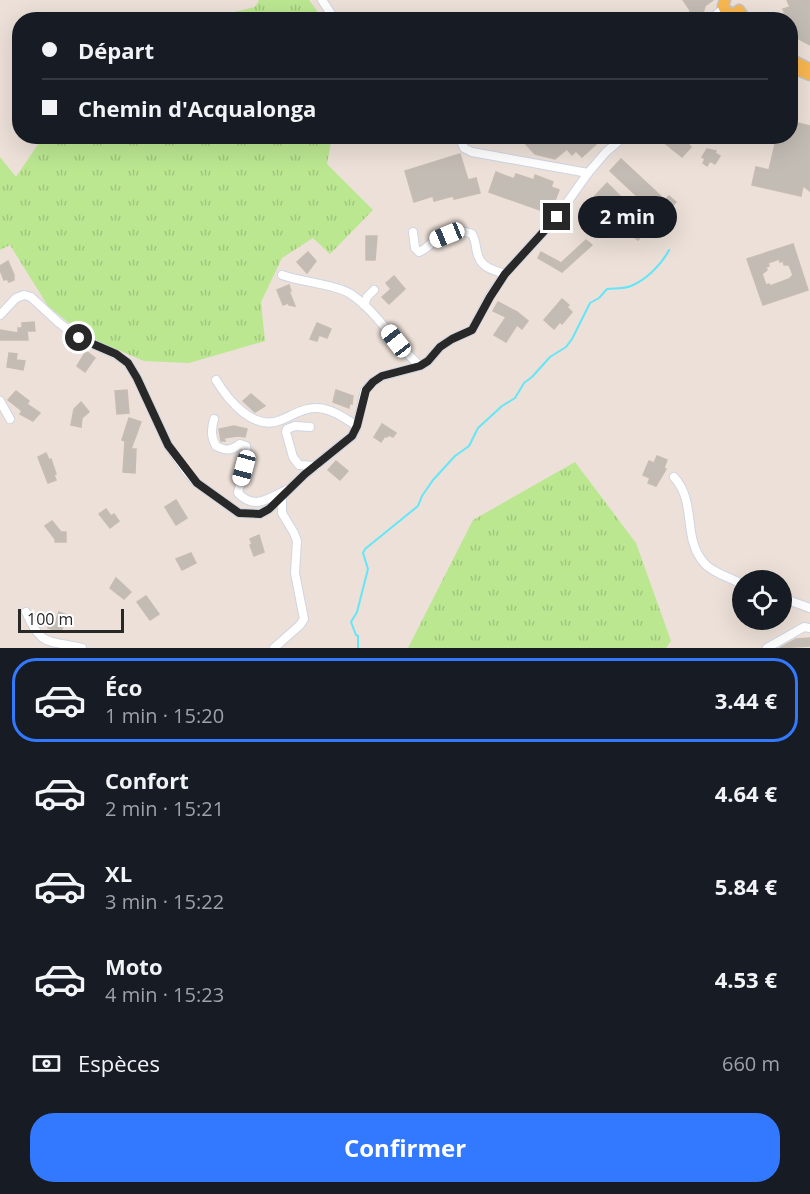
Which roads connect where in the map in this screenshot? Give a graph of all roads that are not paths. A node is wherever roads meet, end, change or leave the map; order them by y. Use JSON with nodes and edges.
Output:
{"nodes":[{"id":1,"x":462,"y":144,"type":"edge"},
{"id":2,"x":616,"y":144,"type":"edge"},
{"id":3,"x":588,"y":172,"type":"junction"},
{"id":4,"x":413,"y":232,"type":"dead end"},
{"id":5,"x":505,"y":274,"type":"junction"},
{"id":6,"x":282,"y":275,"type":"dead end"},
{"id":7,"x":374,"y":290,"type":"dead end"},
{"id":8,"x":364,"y":305,"type":"junction"},
{"id":9,"x":0,"y":315,"type":"edge"},
{"id":10,"x":420,"y":366,"type":"junction"},
{"id":11,"x":216,"y":380,"type":"dead end"},
{"id":12,"x":0,"y":402,"type":"edge"},
{"id":13,"x":10,"y":419,"type":"dead end"},
{"id":14,"x":214,"y":419,"type":"dead end"},
{"id":15,"x":357,"y":426,"type":"junction"},
{"id":16,"x":310,"y":428,"type":"dead end"},
{"id":17,"x":316,"y":466,"type":"junction"},
{"id":18,"x":674,"y":477,"type":"dead end"},
{"id":19,"x":289,"y":489,"type":"junction"},
{"id":20,"x":282,"y":498,"type":"junction"},
{"id":21,"x":732,"y":579,"type":"edge"},
{"id":22,"x":792,"y":602,"type":"edge"},
{"id":23,"x":810,"y":608,"type":"edge"},
{"id":24,"x":26,"y":612,"type":"dead end"},
{"id":25,"x":810,"y":628,"type":"edge"},
{"id":26,"x":82,"y":648,"type":"edge"},
{"id":27,"x":274,"y":648,"type":"edge"},
{"id":28,"x":767,"y":648,"type":"edge"}],
"edges":[{"from":1,"to":3,"type":"street"},
{"from":2,"to":3,"type":"street"},
{"from":3,"to":5,"type":"street"},
{"from":4,"to":5,"type":"street"},
{"from":5,"to":10,"type":"street"},
{"from":6,"to":8,"type":"street"},
{"from":7,"to":8,"type":"street"},
{"from":8,"to":10,"type":"street"},
{"from":9,"to":20,"type":"street"},
{"from":10,"to":15,"type":"street"},
{"from":11,"to":15,"type":"street"},
{"from":12,"to":13,"type":"street"},
{"from":14,"to":19,"type":"street"},
{"from":15,"to":17,"type":"street"},
{"from":16,"to":17,"type":"street"},
{"from":17,"to":19,"type":"street"},
{"from":18,"to":21,"type":"street"},
{"from":19,"to":20,"type":"street"},
{"from":20,"to":27,"type":"street"},
{"from":22,"to":23,"type":"street"},
{"from":24,"to":26,"type":"street"},
{"from":25,"to":28,"type":"street"}]}
